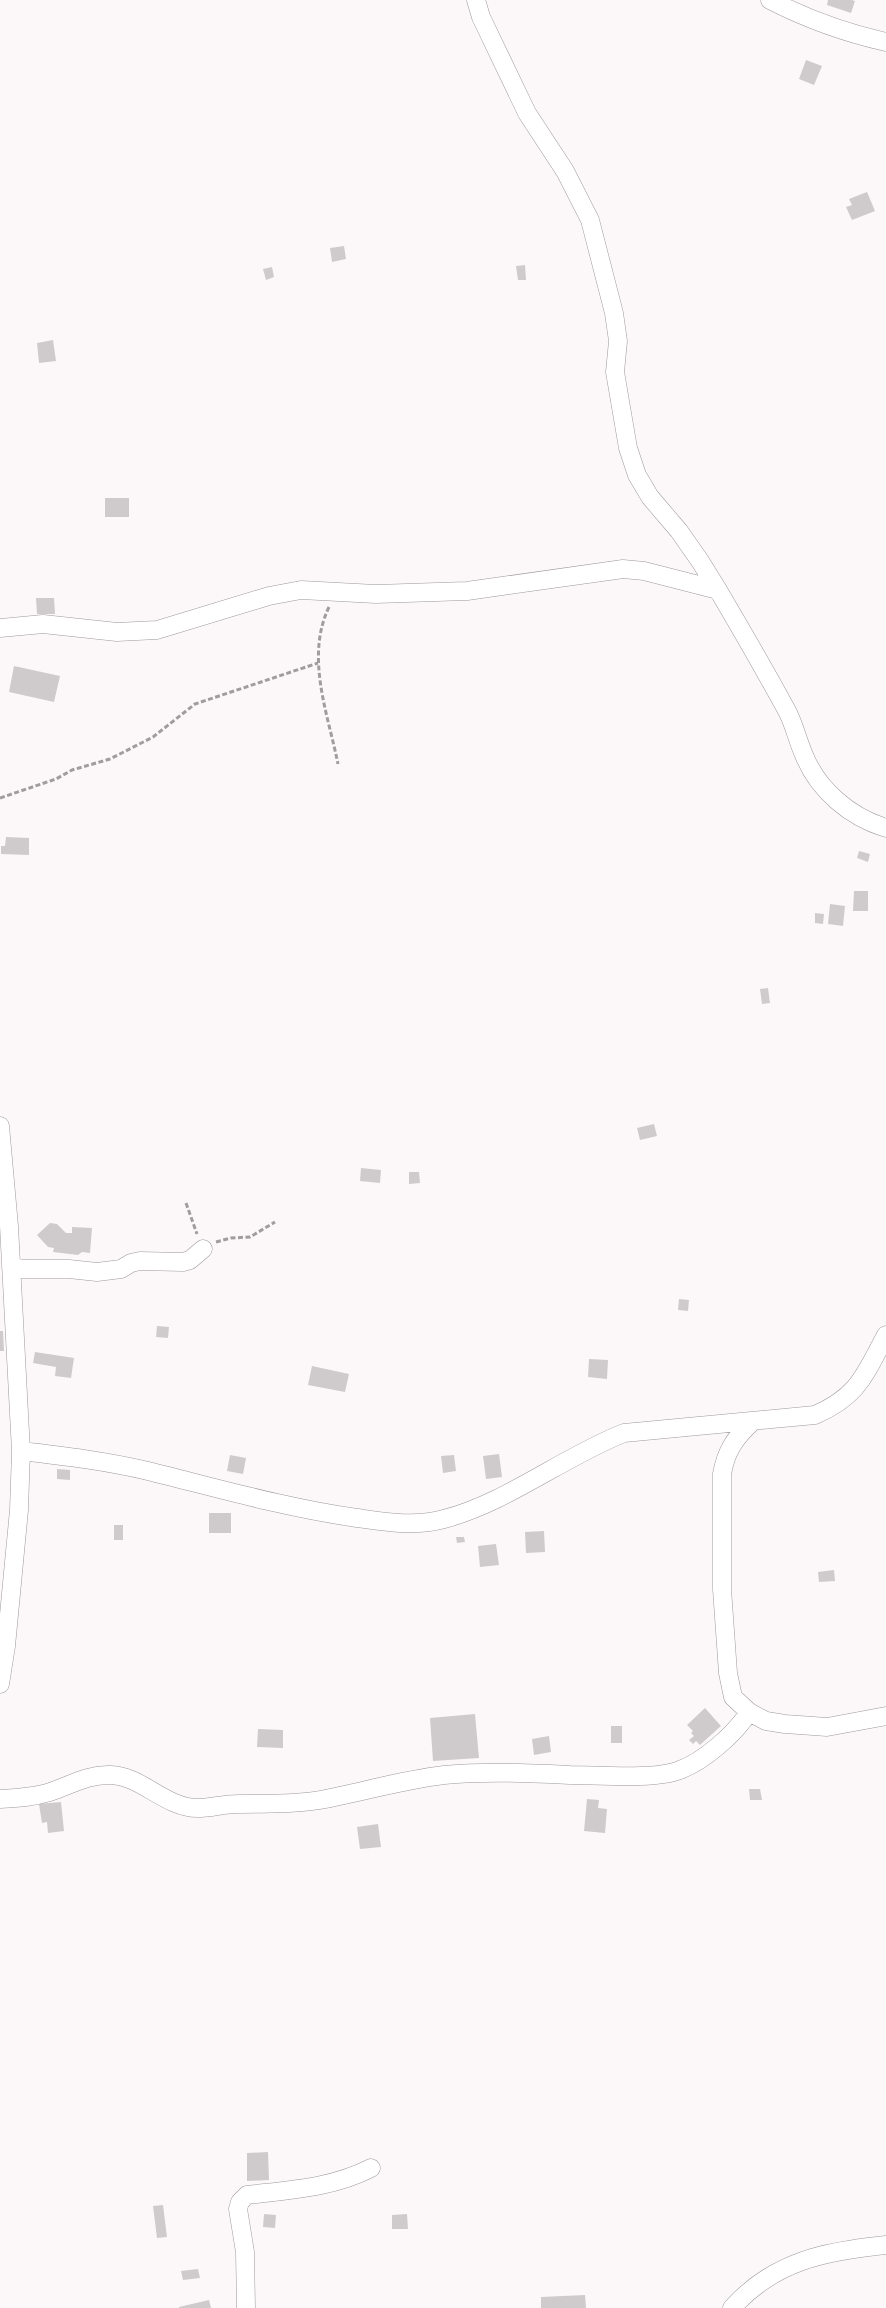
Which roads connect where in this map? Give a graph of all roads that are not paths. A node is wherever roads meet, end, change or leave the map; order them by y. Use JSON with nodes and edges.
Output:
{"nodes":[{"id":1,"x":476,"y":0,"type":"edge"},
{"id":2,"x":770,"y":0,"type":"edge"},
{"id":3,"x":886,"y":42,"type":"edge"},
{"id":4,"x":718,"y":590,"type":"junction"},
{"id":5,"x":0,"y":628,"type":"edge"},
{"id":6,"x":886,"y":828,"type":"edge"},
{"id":7,"x":0,"y":1126,"type":"edge"},
{"id":8,"x":203,"y":1249,"type":"road end"},
{"id":9,"x":11,"y":1267,"type":"junction"},
{"id":10,"x":7,"y":1323,"type":"edge"},
{"id":11,"x":886,"y":1335,"type":"edge"},
{"id":12,"x":751,"y":1422,"type":"junction"},
{"id":13,"x":21,"y":1451,"type":"junction"},
{"id":14,"x":0,"y":1684,"type":"edge"},
{"id":15,"x":749,"y":1712,"type":"junction"},
{"id":16,"x":886,"y":1716,"type":"edge"},
{"id":17,"x":0,"y":1799,"type":"edge"},
{"id":18,"x":371,"y":2168,"type":"dead end"},
{"id":19,"x":886,"y":2245,"type":"edge"},
{"id":20,"x":246,"y":2308,"type":"edge"},
{"id":21,"x":732,"y":2308,"type":"edge"}],
"edges":[{"from":1,"to":4,"type":"street"},
{"from":2,"to":3,"type":"street"},
{"from":4,"to":5,"type":"street"},
{"from":4,"to":6,"type":"street"},
{"from":7,"to":9,"type":"street"},
{"from":8,"to":9,"type":"street"},
{"from":9,"to":10,"type":"street"},
{"from":10,"to":13,"type":"street"},
{"from":11,"to":12,"type":"street"},
{"from":12,"to":13,"type":"street"},
{"from":12,"to":15,"type":"street"},
{"from":13,"to":14,"type":"street"},
{"from":15,"to":16,"type":"street"},
{"from":15,"to":17,"type":"street"},
{"from":18,"to":20,"type":"street"},
{"from":19,"to":21,"type":"street"}]}
